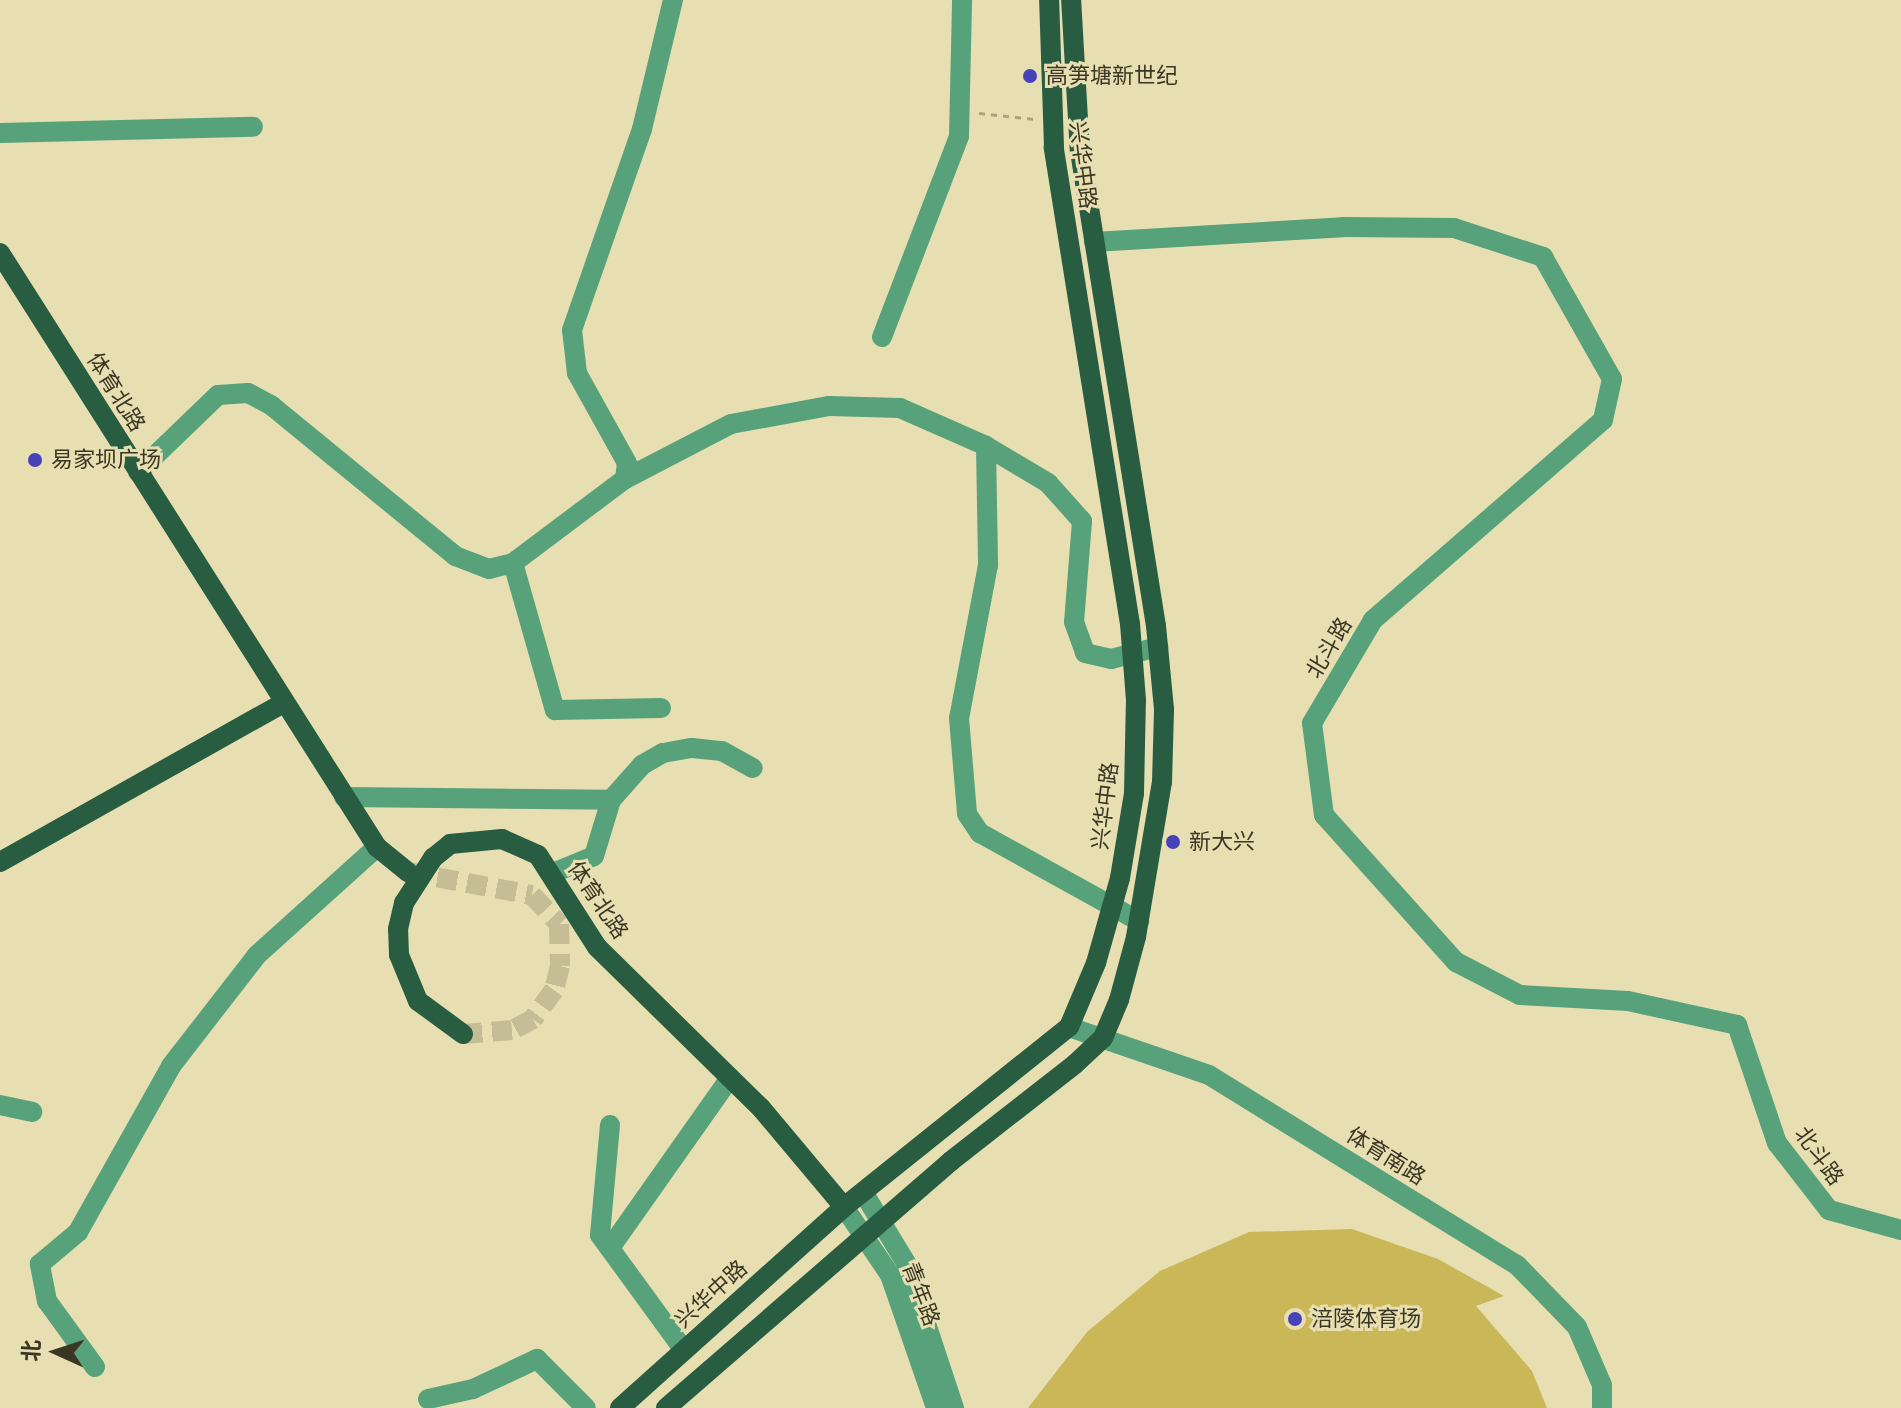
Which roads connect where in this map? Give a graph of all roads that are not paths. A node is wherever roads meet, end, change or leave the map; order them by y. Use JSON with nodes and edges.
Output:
{"nodes":[{"id":1,"x":673,"y":0,"type":"edge"},
{"id":2,"x":962,"y":0,"type":"edge"},
{"id":3,"x":1049,"y":0,"type":"edge"},
{"id":4,"x":1071,"y":0,"type":"edge"},
{"id":5,"x":253,"y":127,"type":"dead end"},
{"id":6,"x":0,"y":133,"type":"edge"},
{"id":7,"x":1094,"y":242,"type":"junction"},
{"id":8,"x":0,"y":253,"type":"edge"},
{"id":9,"x":882,"y":337,"type":"dead end"},
{"id":10,"x":986,"y":446,"type":"junction"},
{"id":11,"x":138,"y":472,"type":"junction"},
{"id":12,"x":625,"y":479,"type":"junction"},
{"id":13,"x":513,"y":563,"type":"junction"},
{"id":14,"x":1158,"y":647,"type":"junction"},
{"id":15,"x":1132,"y":650,"type":"junction"},
{"id":16,"x":283,"y":703,"type":"junction"},
{"id":17,"x":661,"y":708,"type":"dead end"},
{"id":18,"x":753,"y":768,"type":"dead end"},
{"id":19,"x":344,"y":797,"type":"junction"},
{"id":20,"x":611,"y":800,"type":"junction"},
{"id":21,"x":377,"y":847,"type":"junction"},
{"id":22,"x":0,"y":862,"type":"edge"},
{"id":23,"x":408,"y":872,"type":"tunnel mouth"},
{"id":24,"x":553,"y":873,"type":"junction"},
{"id":25,"x":1111,"y":907,"type":"junction"},
{"id":26,"x":1139,"y":921,"type":"junction"},
{"id":27,"x":1069,"y":1027,"type":"junction"},
{"id":28,"x":463,"y":1034,"type":"tunnel mouth"},
{"id":29,"x":1103,"y":1038,"type":"junction"},
{"id":30,"x":730,"y":1078,"type":"junction"},
{"id":31,"x":0,"y":1105,"type":"edge"},
{"id":32,"x":32,"y":1112,"type":"dead end"},
{"id":33,"x":610,"y":1125,"type":"dead end"},
{"id":34,"x":863,"y":1192,"type":"junction"},
{"id":35,"x":844,"y":1207,"type":"junction"},
{"id":36,"x":883,"y":1218,"type":"junction"},
{"id":37,"x":1901,"y":1230,"type":"edge"},
{"id":38,"x":865,"y":1233,"type":"junction"},
{"id":39,"x":610,"y":1248,"type":"junction"},
{"id":40,"x":684,"y":1350,"type":"junction"},
{"id":41,"x":95,"y":1367,"type":"dead end"},
{"id":42,"x":428,"y":1399,"type":"dead end"},
{"id":43,"x":586,"y":1408,"type":"edge"},
{"id":44,"x":620,"y":1408,"type":"edge"},
{"id":45,"x":666,"y":1408,"type":"edge"},
{"id":46,"x":936,"y":1408,"type":"edge"},
{"id":47,"x":954,"y":1408,"type":"edge"},
{"id":48,"x":1602,"y":1408,"type":"edge"}],
"edges":[{"from":1,"to":12,"type":"street"},
{"from":2,"to":9,"type":"street"},
{"from":3,"to":15,"type":"main road","name":"兴华中路"},
{"from":4,"to":7,"type":"main road"},
{"from":5,"to":6,"type":"street"},
{"from":7,"to":14,"type":"main road"},
{"from":7,"to":37,"type":"street","name":"北斗路"},
{"from":8,"to":11,"type":"main road","name":"体育北路"},
{"from":10,"to":12,"type":"street"},
{"from":10,"to":15,"type":"street"},
{"from":10,"to":25,"type":"street"},
{"from":11,"to":13,"type":"street"},
{"from":11,"to":16,"type":"main road","name":"体育北路"},
{"from":12,"to":13,"type":"street"},
{"from":13,"to":17,"type":"street"},
{"from":14,"to":15,"type":"street"},
{"from":14,"to":26,"type":"main road"},
{"from":15,"to":25,"type":"main road","name":"兴华中路"},
{"from":16,"to":19,"type":"main road","name":"体育北路"},
{"from":16,"to":22,"type":"main road"},
{"from":18,"to":20,"type":"street"},
{"from":19,"to":20,"type":"street"},
{"from":19,"to":21,"type":"main road","name":"体育北路"},
{"from":20,"to":24,"type":"street"},
{"from":21,"to":23,"type":"main road","name":"体育北路"},
{"from":21,"to":41,"type":"street"},
{"from":24,"to":28,"type":"main road","name":"体育北路"},
{"from":24,"to":30,"type":"main road","name":"体育北路"},
{"from":25,"to":26,"type":"street"},
{"from":25,"to":27,"type":"main road","name":"兴华中路"},
{"from":26,"to":29,"type":"main road"},
{"from":27,"to":29,"type":"street","name":"体育南路"},
{"from":27,"to":34,"type":"main road","name":"兴华中路"},
{"from":29,"to":36,"type":"main road"},
{"from":29,"to":48,"type":"street","name":"体育南路"},
{"from":30,"to":35,"type":"main road","name":"体育北路"},
{"from":30,"to":39,"type":"street"},
{"from":31,"to":32,"type":"street"},
{"from":33,"to":39,"type":"street"},
{"from":34,"to":35,"type":"main road","name":"兴华中路"},
{"from":34,"to":36,"type":"street"},
{"from":35,"to":38,"type":"street","name":"青年路"},
{"from":35,"to":40,"type":"main road","name":"兴华中路"},
{"from":36,"to":38,"type":"main road"},
{"from":36,"to":47,"type":"street"},
{"from":38,"to":45,"type":"main road"},
{"from":38,"to":46,"type":"street","name":"青年路"},
{"from":39,"to":40,"type":"street"},
{"from":40,"to":44,"type":"main road","name":"兴华中路"},
{"from":42,"to":43,"type":"street"}]}
